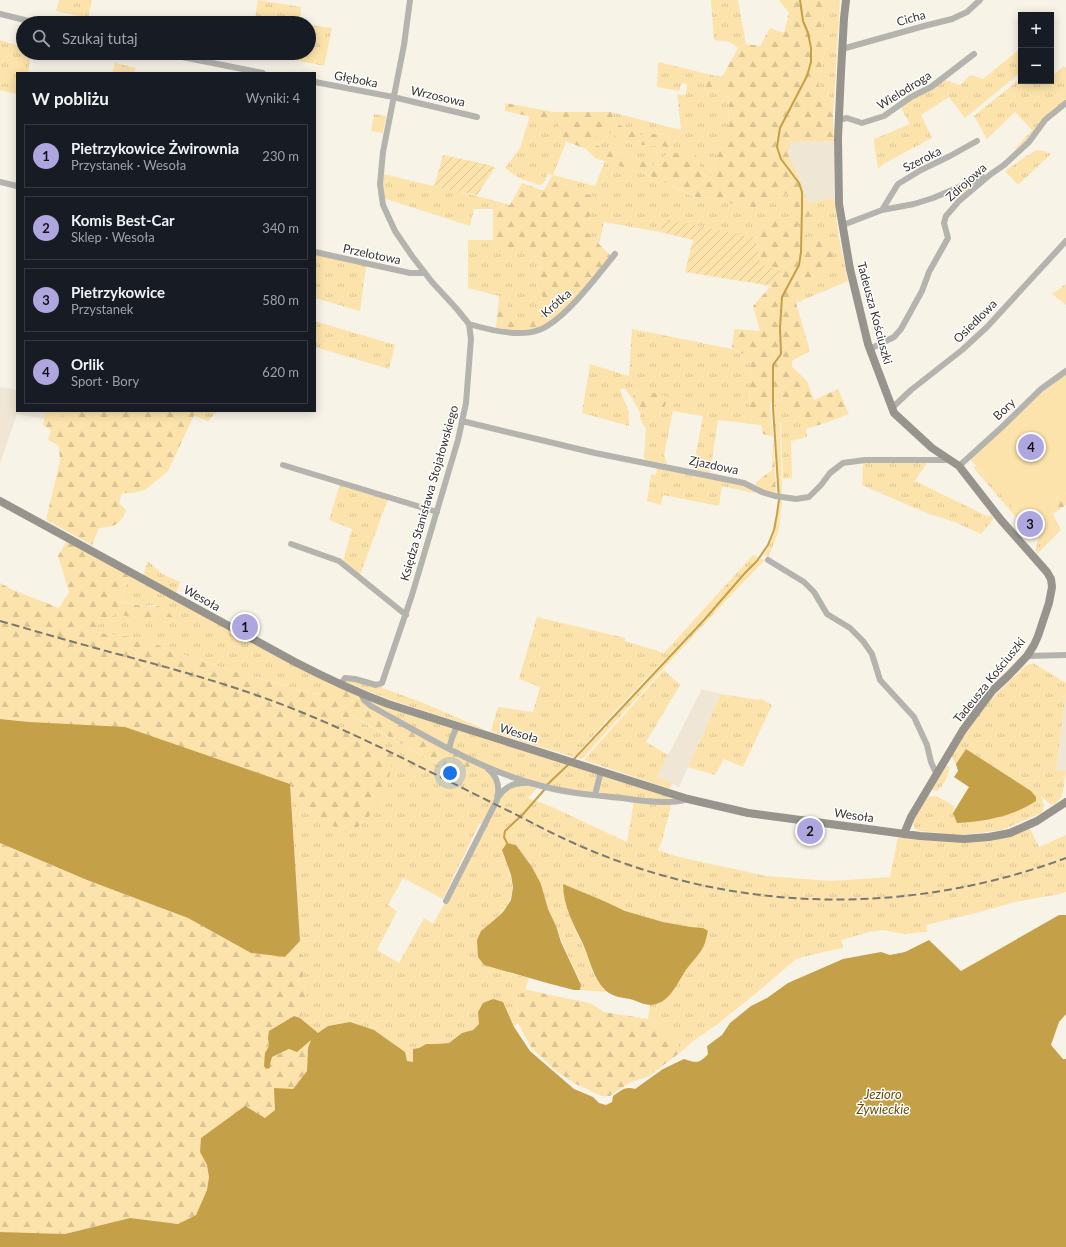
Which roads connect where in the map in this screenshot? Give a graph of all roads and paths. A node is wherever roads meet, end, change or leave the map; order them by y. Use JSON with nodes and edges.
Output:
{"nodes":[{"id":1,"x":410,"y":0,"type":"edge"},
{"id":2,"x":846,"y":0,"type":"edge"},
{"id":3,"x":980,"y":0,"type":"edge"},
{"id":4,"x":0,"y":14,"type":"edge"},
{"id":5,"x":16,"y":18,"type":"edge"},
{"id":6,"x":842,"y":49,"type":"junction"},
{"id":7,"x":974,"y":54,"type":"dead end"},
{"id":8,"x":197,"y":60,"type":"edge"},
{"id":9,"x":258,"y":72,"type":"edge"},
{"id":10,"x":316,"y":82,"type":"edge"},
{"id":11,"x":394,"y":97,"type":"junction"},
{"id":12,"x":1066,"y":103,"type":"edge"},
{"id":13,"x":477,"y":116,"type":"dead end"},
{"id":14,"x":839,"y":120,"type":"junction"},
{"id":15,"x":977,"y":141,"type":"dead end"},
{"id":16,"x":991,"y":174,"type":"junction"},
{"id":17,"x":0,"y":182,"type":"edge"},
{"id":18,"x":16,"y":186,"type":"edge"},
{"id":19,"x":882,"y":210,"type":"junction"},
{"id":20,"x":842,"y":225,"type":"junction"},
{"id":21,"x":1066,"y":241,"type":"edge"},
{"id":22,"x":316,"y":252,"type":"edge"},
{"id":23,"x":615,"y":254,"type":"dead end"},
{"id":24,"x":425,"y":273,"type":"junction"},
{"id":25,"x":469,"y":324,"type":"junction"},
{"id":26,"x":870,"y":349,"type":"junction"},
{"id":27,"x":1066,"y":371,"type":"edge"},
{"id":28,"x":892,"y":408,"type":"junction"},
{"id":29,"x":462,"y":421,"type":"junction"},
{"id":30,"x":950,"y":460,"type":"junction"},
{"id":31,"x":283,"y":465,"type":"dead end"},
{"id":32,"x":959,"y":466,"type":"junction"},
{"id":33,"x":0,"y":501,"type":"edge"},
{"id":34,"x":436,"y":512,"type":"junction"},
{"id":35,"x":291,"y":544,"type":"dead end"},
{"id":36,"x":768,"y":560,"type":"dead end"},
{"id":37,"x":406,"y":615,"type":"junction"},
{"id":38,"x":1066,"y":655,"type":"edge"},
{"id":39,"x":1027,"y":656,"type":"junction"},
{"id":40,"x":340,"y":685,"type":"junction"},
{"id":41,"x":361,"y":694,"type":"junction"},
{"id":42,"x":457,"y":726,"type":"junction"},
{"id":43,"x":449,"y":749,"type":"junction"},
{"id":44,"x":486,"y":766,"type":"junction"},
{"id":45,"x":601,"y":771,"type":"junction"},
{"id":46,"x":936,"y":773,"type":"junction"},
{"id":47,"x":531,"y":783,"type":"junction"},
{"id":48,"x":595,"y":795,"type":"junction"},
{"id":49,"x":688,"y":799,"type":"junction"},
{"id":50,"x":496,"y":800,"type":"junction"},
{"id":51,"x":1066,"y":802,"type":"edge"},
{"id":52,"x":904,"y":834,"type":"junction"},
{"id":53,"x":446,"y":901,"type":"dead end"}],
"edges":[{"from":1,"to":11,"type":"street"},
{"from":2,"to":6,"type":"main road","name":"Tadeusza Kościuszki"},
{"from":3,"to":6,"type":"street","name":"Cicha"},
{"from":4,"to":5,"type":"street"},
{"from":6,"to":14,"type":"main road","name":"Tadeusza Kościuszki"},
{"from":7,"to":14,"type":"street","name":"Wielodroga"},
{"from":8,"to":9,"type":"street"},
{"from":10,"to":11,"type":"street","name":"Głęboka"},
{"from":11,"to":13,"type":"street","name":"Wrzosowa"},
{"from":11,"to":24,"type":"street"},
{"from":12,"to":16,"type":"street","name":"Zdrojowa"},
{"from":14,"to":20,"type":"main road","name":"Tadeusza Kościuszki"},
{"from":15,"to":19,"type":"street","name":"Szeroka"},
{"from":16,"to":19,"type":"street"},
{"from":16,"to":26,"type":"street","name":"Zdrojowa"},
{"from":17,"to":18,"type":"street"},
{"from":19,"to":20,"type":"street"},
{"from":20,"to":26,"type":"main road","name":"Tadeusza Kościuszki"},
{"from":21,"to":28,"type":"street","name":"Osiedlowa"},
{"from":22,"to":24,"type":"street","name":"Przelotowa"},
{"from":23,"to":25,"type":"street","name":"Krótka"},
{"from":24,"to":25,"type":"street"},
{"from":25,"to":29,"type":"street","name":"Księdza Stanisława Stojałowskiego"},
{"from":26,"to":28,"type":"main road","name":"Tadeusza Kościuszki"},
{"from":27,"to":32,"type":"street","name":"Bory"},
{"from":28,"to":30,"type":"main road","name":"Tadeusza Kościuszki"},
{"from":29,"to":30,"type":"street","name":"Zjazdowa"},
{"from":29,"to":34,"type":"street","name":"Księdza Stanisława Stojałowskiego"},
{"from":30,"to":32,"type":"main road","name":"Tadeusza Kościuszki"},
{"from":31,"to":34,"type":"street"},
{"from":32,"to":39,"type":"main road","name":"Tadeusza Kościuszki"},
{"from":33,"to":40,"type":"main road","name":"Wesoła"},
{"from":34,"to":37,"type":"street","name":"Księdza Stanisława Stojałowskiego"},
{"from":35,"to":37,"type":"street"},
{"from":36,"to":46,"type":"street"},
{"from":37,"to":40,"type":"street","name":"Księdza Stanisława Stojałowskiego"},
{"from":38,"to":39,"type":"street"},
{"from":39,"to":46,"type":"main road","name":"Tadeusza Kościuszki"},
{"from":40,"to":41,"type":"main road","name":"Wesoła"},
{"from":41,"to":42,"type":"main road","name":"Wesoła"},
{"from":41,"to":43,"type":"street"},
{"from":42,"to":43,"type":"street"},
{"from":42,"to":45,"type":"main road","name":"Wesoła"},
{"from":43,"to":44,"type":"street"},
{"from":44,"to":47,"type":"street"},
{"from":44,"to":50,"type":"street"},
{"from":45,"to":48,"type":"street"},
{"from":45,"to":49,"type":"main road","name":"Wesoła"},
{"from":46,"to":52,"type":"main road","name":"Tadeusza Kościuszki"},
{"from":47,"to":48,"type":"street"},
{"from":47,"to":50,"type":"street"},
{"from":48,"to":49,"type":"street"},
{"from":49,"to":52,"type":"main road","name":"Wesoła"},
{"from":50,"to":53,"type":"street"},
{"from":51,"to":52,"type":"main road","name":"Wesoła"}]}
